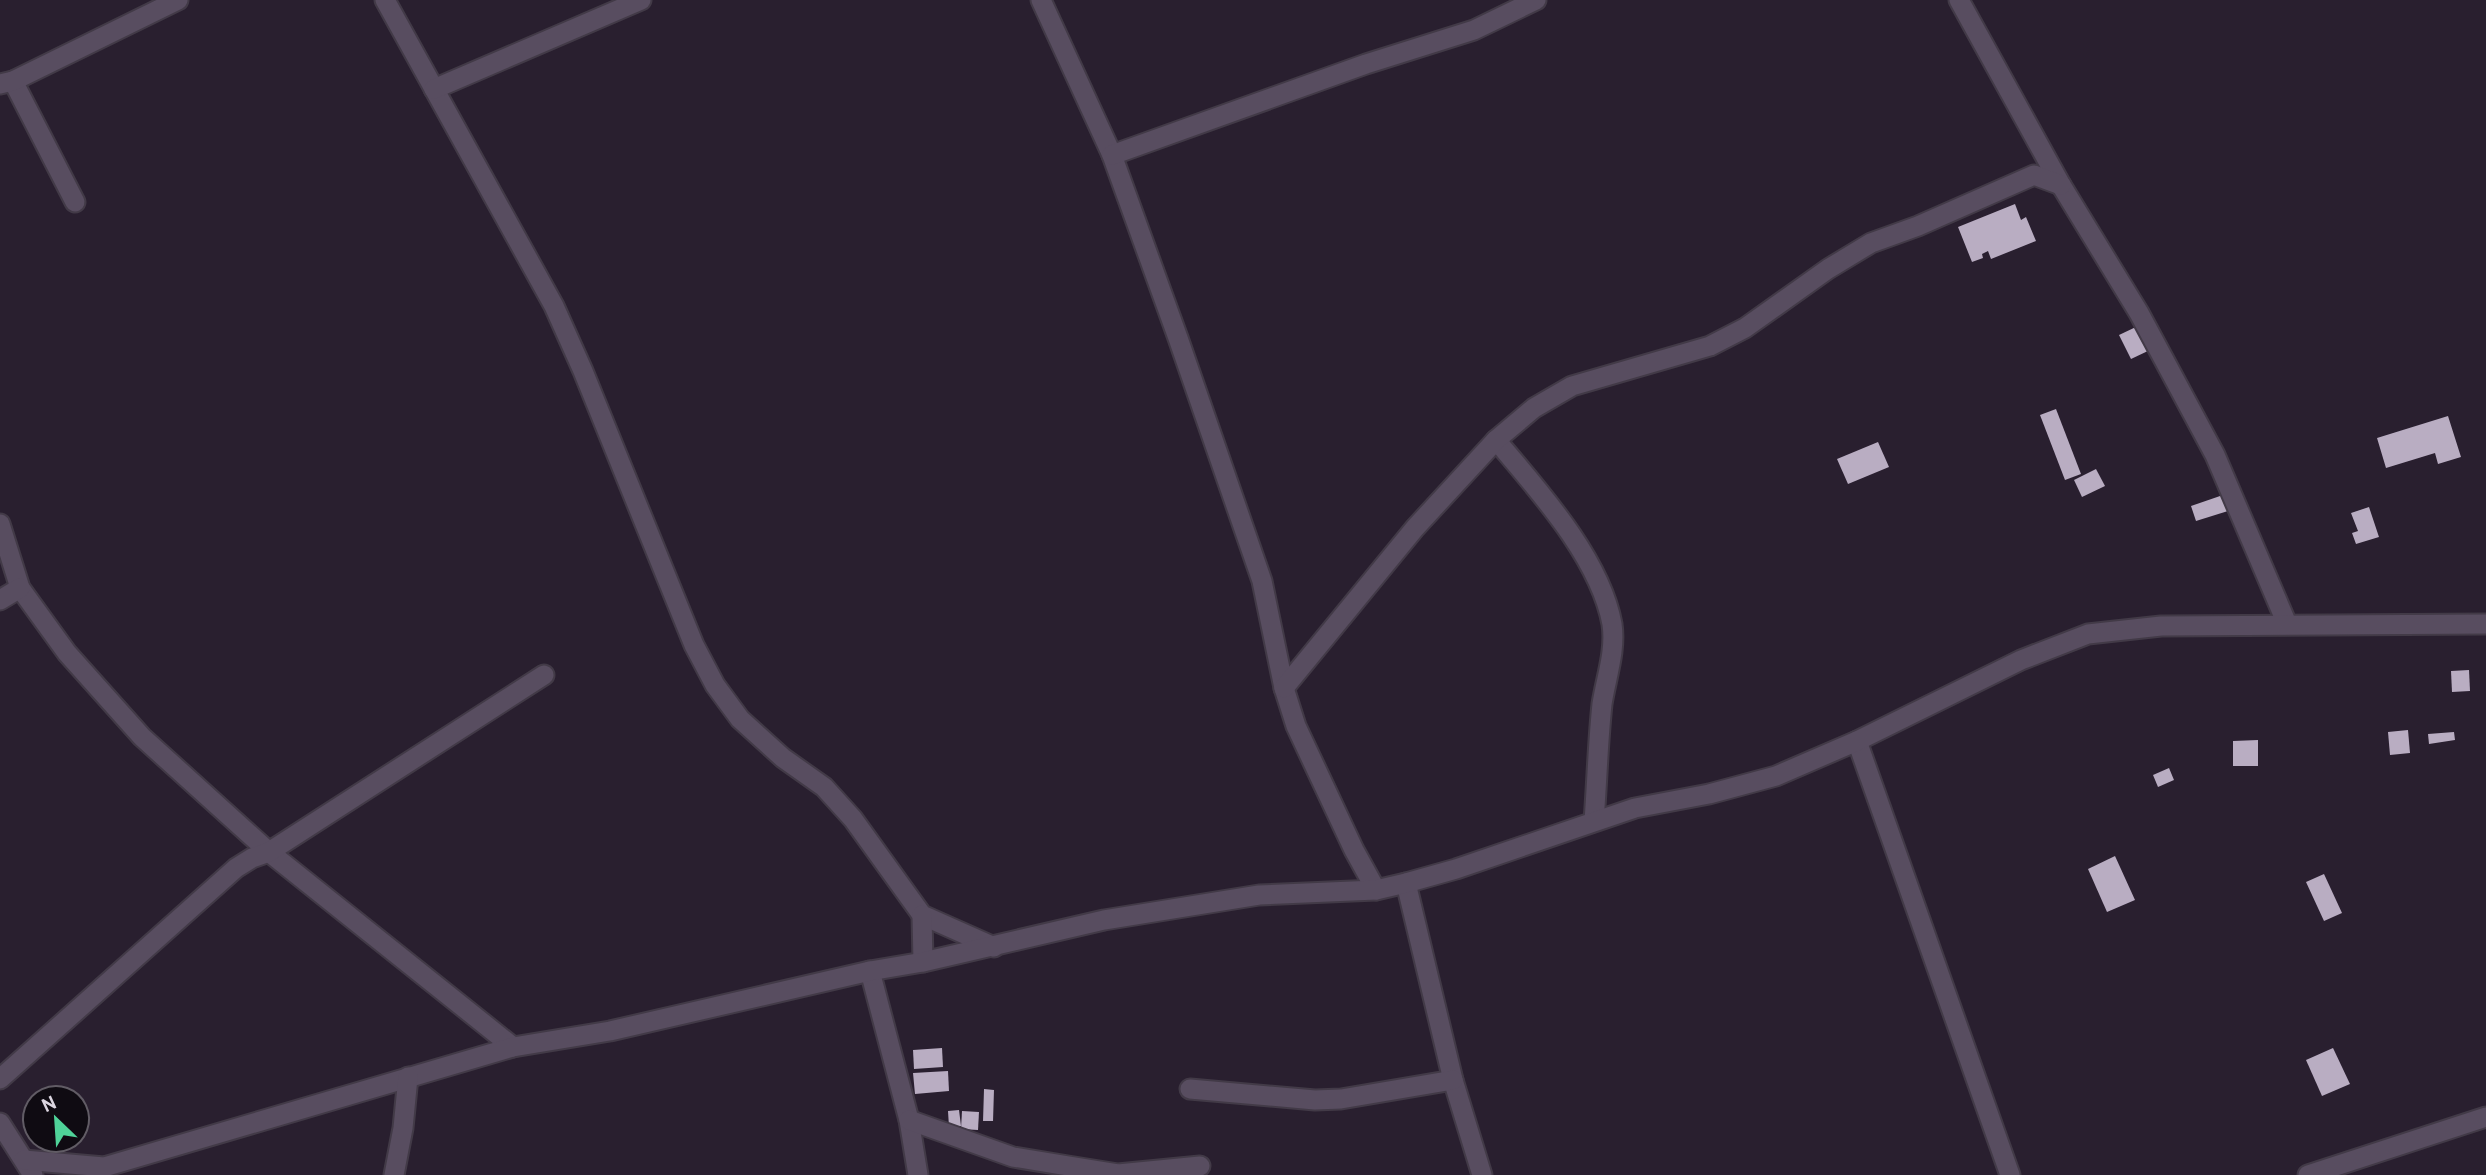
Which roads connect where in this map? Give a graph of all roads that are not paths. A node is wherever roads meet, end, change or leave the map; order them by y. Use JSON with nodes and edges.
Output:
{"nodes":[{"id":1,"x":178,"y":0,"type":"edge"},
{"id":2,"x":385,"y":0,"type":"edge"},
{"id":3,"x":641,"y":0,"type":"edge"},
{"id":4,"x":1041,"y":0,"type":"edge"},
{"id":5,"x":1536,"y":0,"type":"edge"},
{"id":6,"x":1959,"y":0,"type":"edge"},
{"id":7,"x":152,"y":6,"type":"edge"},
{"id":8,"x":6,"y":83,"type":"edge"},
{"id":9,"x":434,"y":89,"type":"junction"},
{"id":10,"x":2041,"y":147,"type":"junction"},
{"id":11,"x":1112,"y":155,"type":"junction"},
{"id":12,"x":2034,"y":175,"type":"junction"},
{"id":13,"x":2061,"y":185,"type":"junction"},
{"id":14,"x":75,"y":202,"type":"dead end"},
{"id":15,"x":1496,"y":440,"type":"junction"},
{"id":16,"x":0,"y":524,"type":"edge"},
{"id":17,"x":20,"y":588,"type":"junction"},
{"id":18,"x":0,"y":600,"type":"edge"},
{"id":19,"x":2287,"y":624,"type":"junction"},
{"id":20,"x":2486,"y":624,"type":"edge"},
{"id":21,"x":544,"y":675,"type":"dead end"},
{"id":22,"x":1284,"y":688,"type":"junction"},
{"id":23,"x":1857,"y":741,"type":"junction"},
{"id":24,"x":1594,"y":821,"type":"junction"},
{"id":25,"x":270,"y":852,"type":"junction"},
{"id":26,"x":1406,"y":883,"type":"junction"},
{"id":27,"x":1376,"y":890,"type":"junction"},
{"id":28,"x":922,"y":915,"type":"junction"},
{"id":29,"x":994,"y":947,"type":"junction"},
{"id":30,"x":923,"y":962,"type":"junction"},
{"id":31,"x":870,"y":971,"type":"junction"},
{"id":32,"x":513,"y":1047,"type":"junction"},
{"id":33,"x":408,"y":1077,"type":"junction"},
{"id":34,"x":0,"y":1079,"type":"edge"},
{"id":35,"x":1453,"y":1080,"type":"junction"},
{"id":36,"x":1190,"y":1089,"type":"dead end"},
{"id":37,"x":2486,"y":1116,"type":"edge"},
{"id":38,"x":909,"y":1121,"type":"junction"},
{"id":39,"x":0,"y":1123,"type":"edge"},
{"id":40,"x":1200,"y":1166,"type":"dead end"},
{"id":41,"x":29,"y":1168,"type":"edge"},
{"id":42,"x":101,"y":1171,"type":"edge"},
{"id":43,"x":394,"y":1175,"type":"edge"},
{"id":44,"x":918,"y":1175,"type":"edge"},
{"id":45,"x":1482,"y":1175,"type":"edge"},
{"id":46,"x":2010,"y":1175,"type":"edge"},
{"id":47,"x":2308,"y":1175,"type":"edge"}],
"edges":[{"from":1,"to":7,"type":"street"},
{"from":2,"to":9,"type":"street"},
{"from":3,"to":9,"type":"street"},
{"from":4,"to":11,"type":"street"},
{"from":5,"to":11,"type":"street"},
{"from":6,"to":10,"type":"street"},
{"from":7,"to":8,"type":"street"},
{"from":8,"to":14,"type":"street"},
{"from":9,"to":28,"type":"street"},
{"from":10,"to":12,"type":"street"},
{"from":10,"to":13,"type":"street"},
{"from":11,"to":22,"type":"street"},
{"from":12,"to":13,"type":"street"},
{"from":12,"to":15,"type":"street"},
{"from":13,"to":19,"type":"street"},
{"from":15,"to":22,"type":"street"},
{"from":15,"to":24,"type":"street"},
{"from":16,"to":17,"type":"street"},
{"from":17,"to":18,"type":"street"},
{"from":17,"to":25,"type":"street"},
{"from":19,"to":20,"type":"street"},
{"from":19,"to":23,"type":"street"},
{"from":21,"to":25,"type":"street"},
{"from":22,"to":27,"type":"street"},
{"from":23,"to":24,"type":"street"},
{"from":23,"to":46,"type":"street"},
{"from":24,"to":26,"type":"street"},
{"from":25,"to":32,"type":"street"},
{"from":25,"to":34,"type":"street"},
{"from":26,"to":27,"type":"street"},
{"from":26,"to":35,"type":"street"},
{"from":27,"to":29,"type":"street"},
{"from":28,"to":29,"type":"street"},
{"from":28,"to":30,"type":"street"},
{"from":29,"to":30,"type":"street"},
{"from":30,"to":31,"type":"street"},
{"from":31,"to":32,"type":"street"},
{"from":31,"to":38,"type":"street"},
{"from":32,"to":33,"type":"street"},
{"from":33,"to":42,"type":"street"},
{"from":33,"to":43,"type":"street"},
{"from":35,"to":36,"type":"street"},
{"from":35,"to":45,"type":"street"},
{"from":37,"to":47,"type":"street"},
{"from":38,"to":40,"type":"street"},
{"from":38,"to":44,"type":"street"},
{"from":39,"to":41,"type":"street"},
{"from":41,"to":42,"type":"street"}]}
